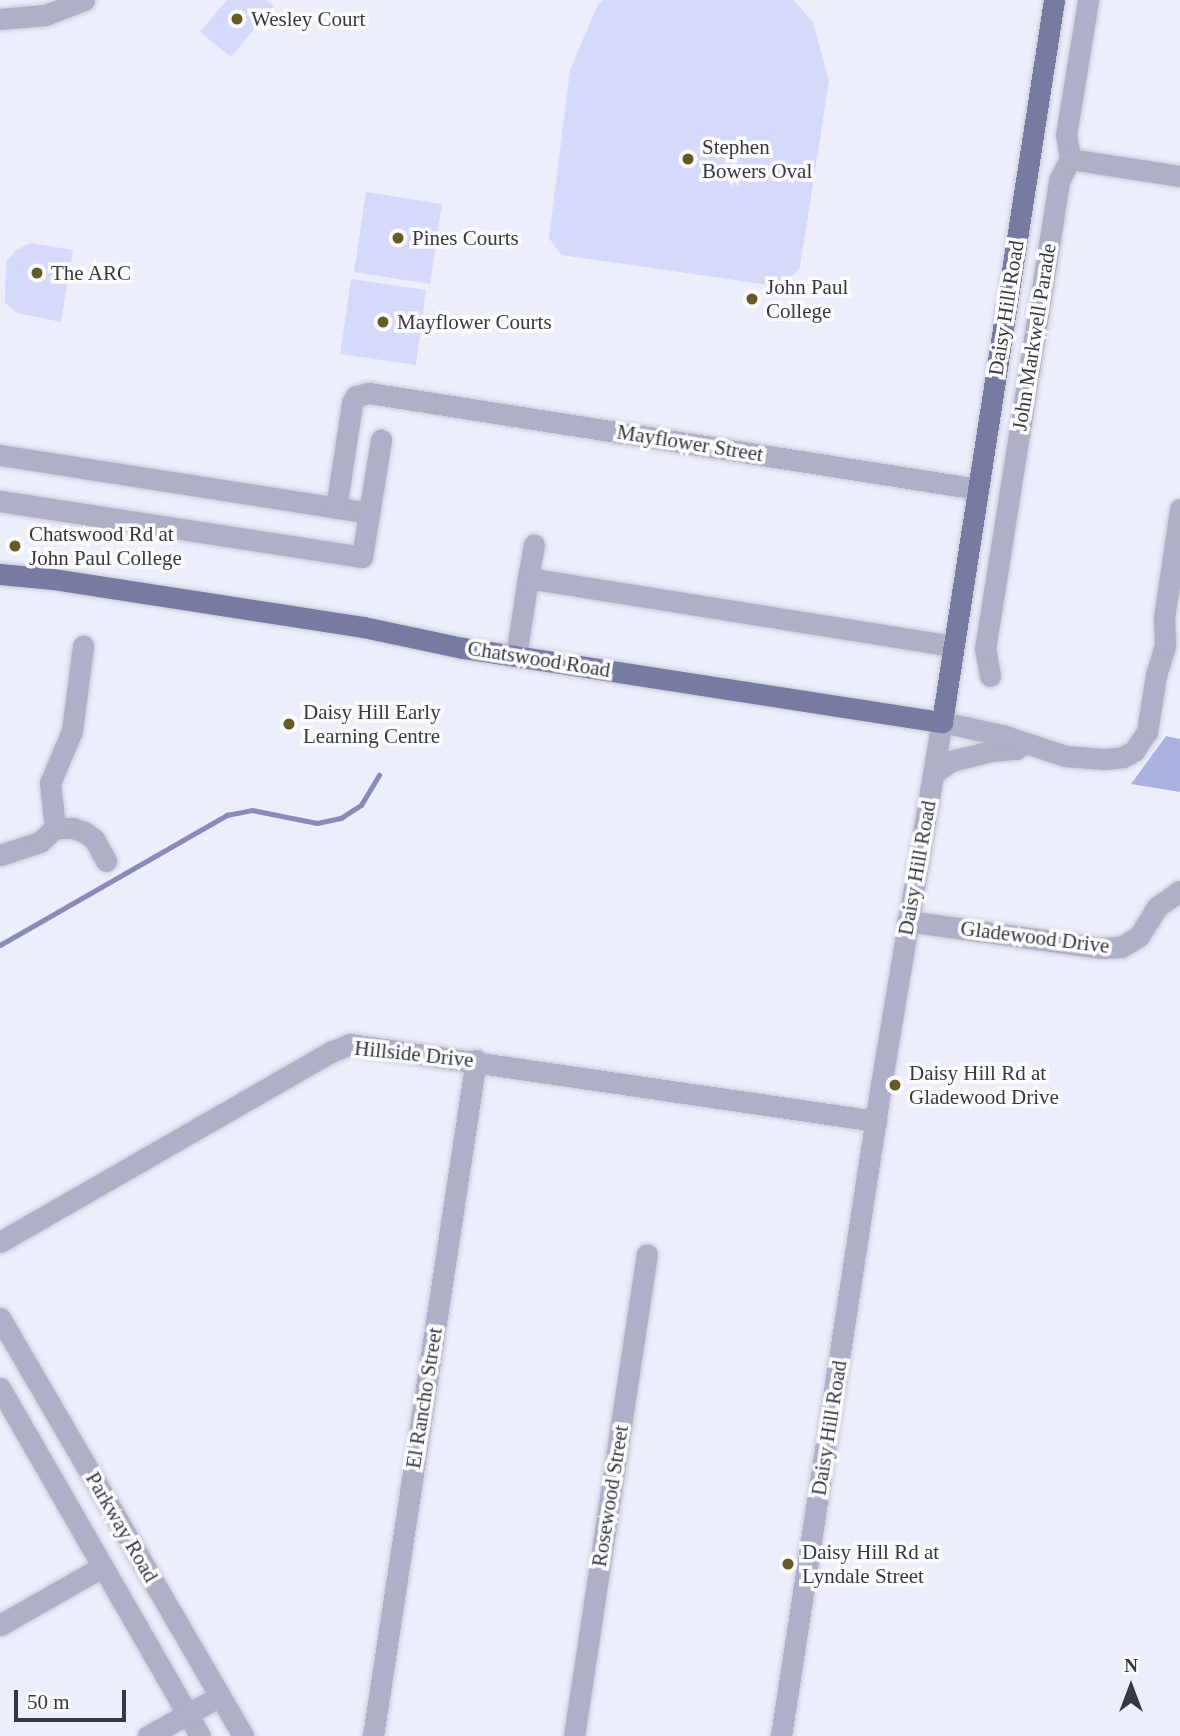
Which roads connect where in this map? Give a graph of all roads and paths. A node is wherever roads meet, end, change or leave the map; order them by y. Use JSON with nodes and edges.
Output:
{"nodes":[{"id":1,"x":84,"y":0,"type":"edge"},
{"id":2,"x":1054,"y":0,"type":"edge"},
{"id":3,"x":1088,"y":0,"type":"edge"},
{"id":4,"x":0,"y":19,"type":"edge"},
{"id":5,"x":1070,"y":159,"type":"junction"},
{"id":6,"x":1180,"y":176,"type":"edge"},
{"id":7,"x":381,"y":440,"type":"dead end"},
{"id":8,"x":0,"y":455,"type":"edge"},
{"id":9,"x":978,"y":489,"type":"junction"},
{"id":10,"x":0,"y":500,"type":"edge"},
{"id":11,"x":335,"y":508,"type":"junction"},
{"id":12,"x":1180,"y":509,"type":"edge"},
{"id":13,"x":369,"y":513,"type":"junction"},
{"id":14,"x":534,"y":545,"type":"dead end"},
{"id":15,"x":0,"y":565,"type":"edge"},
{"id":16,"x":0,"y":574,"type":"edge"},
{"id":17,"x":528,"y":578,"type":"junction"},
{"id":18,"x":53,"y":579,"type":"junction"},
{"id":19,"x":83,"y":646,"type":"dead end"},
{"id":20,"x":953,"y":646,"type":"junction"},
{"id":21,"x":1173,"y":647,"type":"edge"},
{"id":22,"x":516,"y":656,"type":"junction"},
{"id":23,"x":990,"y":676,"type":"dead end"},
{"id":24,"x":942,"y":722,"type":"junction"},
{"id":25,"x":1023,"y":744,"type":"junction"},
{"id":26,"x":934,"y":773,"type":"junction"},
{"id":27,"x":55,"y":828,"type":"junction"},
{"id":28,"x":0,"y":855,"type":"edge"},
{"id":29,"x":106,"y":861,"type":"dead end"},
{"id":30,"x":1180,"y":891,"type":"edge"},
{"id":31,"x":907,"y":920,"type":"junction"},
{"id":32,"x":476,"y":1060,"type":"junction"},
{"id":33,"x":876,"y":1121,"type":"junction"},
{"id":34,"x":0,"y":1242,"type":"edge"},
{"id":35,"x":647,"y":1255,"type":"dead end"},
{"id":36,"x":0,"y":1318,"type":"edge"},
{"id":37,"x":0,"y":1388,"type":"edge"},
{"id":38,"x":102,"y":1567,"type":"junction"},
{"id":39,"x":0,"y":1625,"type":"edge"},
{"id":40,"x":220,"y":1696,"type":"junction"},
{"id":41,"x":187,"y":1714,"type":"junction"},
{"id":42,"x":148,"y":1736,"type":"edge"},
{"id":43,"x":200,"y":1736,"type":"edge"},
{"id":44,"x":243,"y":1736,"type":"edge"},
{"id":45,"x":373,"y":1736,"type":"edge"},
{"id":46,"x":574,"y":1736,"type":"edge"},
{"id":47,"x":781,"y":1736,"type":"edge"}],
"edges":[{"from":1,"to":4,"type":"street"},
{"from":2,"to":9,"type":"main road","name":"Daisy Hill Road"},
{"from":3,"to":5,"type":"street","name":"John Markwell Parade"},
{"from":5,"to":6,"type":"street"},
{"from":5,"to":23,"type":"street","name":"John Markwell Parade"},
{"from":7,"to":13,"type":"street"},
{"from":8,"to":11,"type":"street"},
{"from":9,"to":11,"type":"street","name":"Mayflower Street"},
{"from":9,"to":20,"type":"main road","name":"Daisy Hill Road"},
{"from":10,"to":13,"type":"street"},
{"from":11,"to":13,"type":"street"},
{"from":12,"to":21,"type":"street"},
{"from":14,"to":17,"type":"street"},
{"from":15,"to":18,"type":"main road","name":"Chatswood Road"},
{"from":16,"to":18,"type":"main road","name":"Chatswood Road"},
{"from":17,"to":20,"type":"street"},
{"from":17,"to":22,"type":"street"},
{"from":18,"to":22,"type":"main road","name":"Chatswood Road"},
{"from":19,"to":27,"type":"street"},
{"from":20,"to":24,"type":"main road","name":"Daisy Hill Road"},
{"from":21,"to":25,"type":"street","name":"Chatswood Road"},
{"from":22,"to":24,"type":"main road","name":"Chatswood Road"},
{"from":24,"to":25,"type":"street","name":"Chatswood Road"},
{"from":24,"to":26,"type":"street","name":"Daisy Hill Road"},
{"from":25,"to":26,"type":"street","name":"Chatswood Road"},
{"from":26,"to":31,"type":"street","name":"Daisy Hill Road"},
{"from":27,"to":28,"type":"street"},
{"from":27,"to":29,"type":"street"},
{"from":30,"to":31,"type":"street","name":"Gladewood Drive"},
{"from":31,"to":33,"type":"street","name":"Daisy Hill Road"},
{"from":32,"to":33,"type":"street","name":"Hillside Drive"},
{"from":32,"to":34,"type":"street","name":"Hillside Drive"},
{"from":32,"to":45,"type":"street","name":"El Rancho Street"},
{"from":33,"to":47,"type":"street","name":"Daisy Hill Road"},
{"from":35,"to":46,"type":"street","name":"Rosewood Street"},
{"from":36,"to":40,"type":"street","name":"Parkway Road"},
{"from":37,"to":38,"type":"street","name":"Parkway Road"},
{"from":38,"to":39,"type":"street"},
{"from":38,"to":41,"type":"street","name":"Parkway Road"},
{"from":40,"to":41,"type":"street"},
{"from":40,"to":44,"type":"street","name":"Parkway Road"},
{"from":41,"to":42,"type":"street"},
{"from":41,"to":43,"type":"street","name":"Parkway Road"}]}
